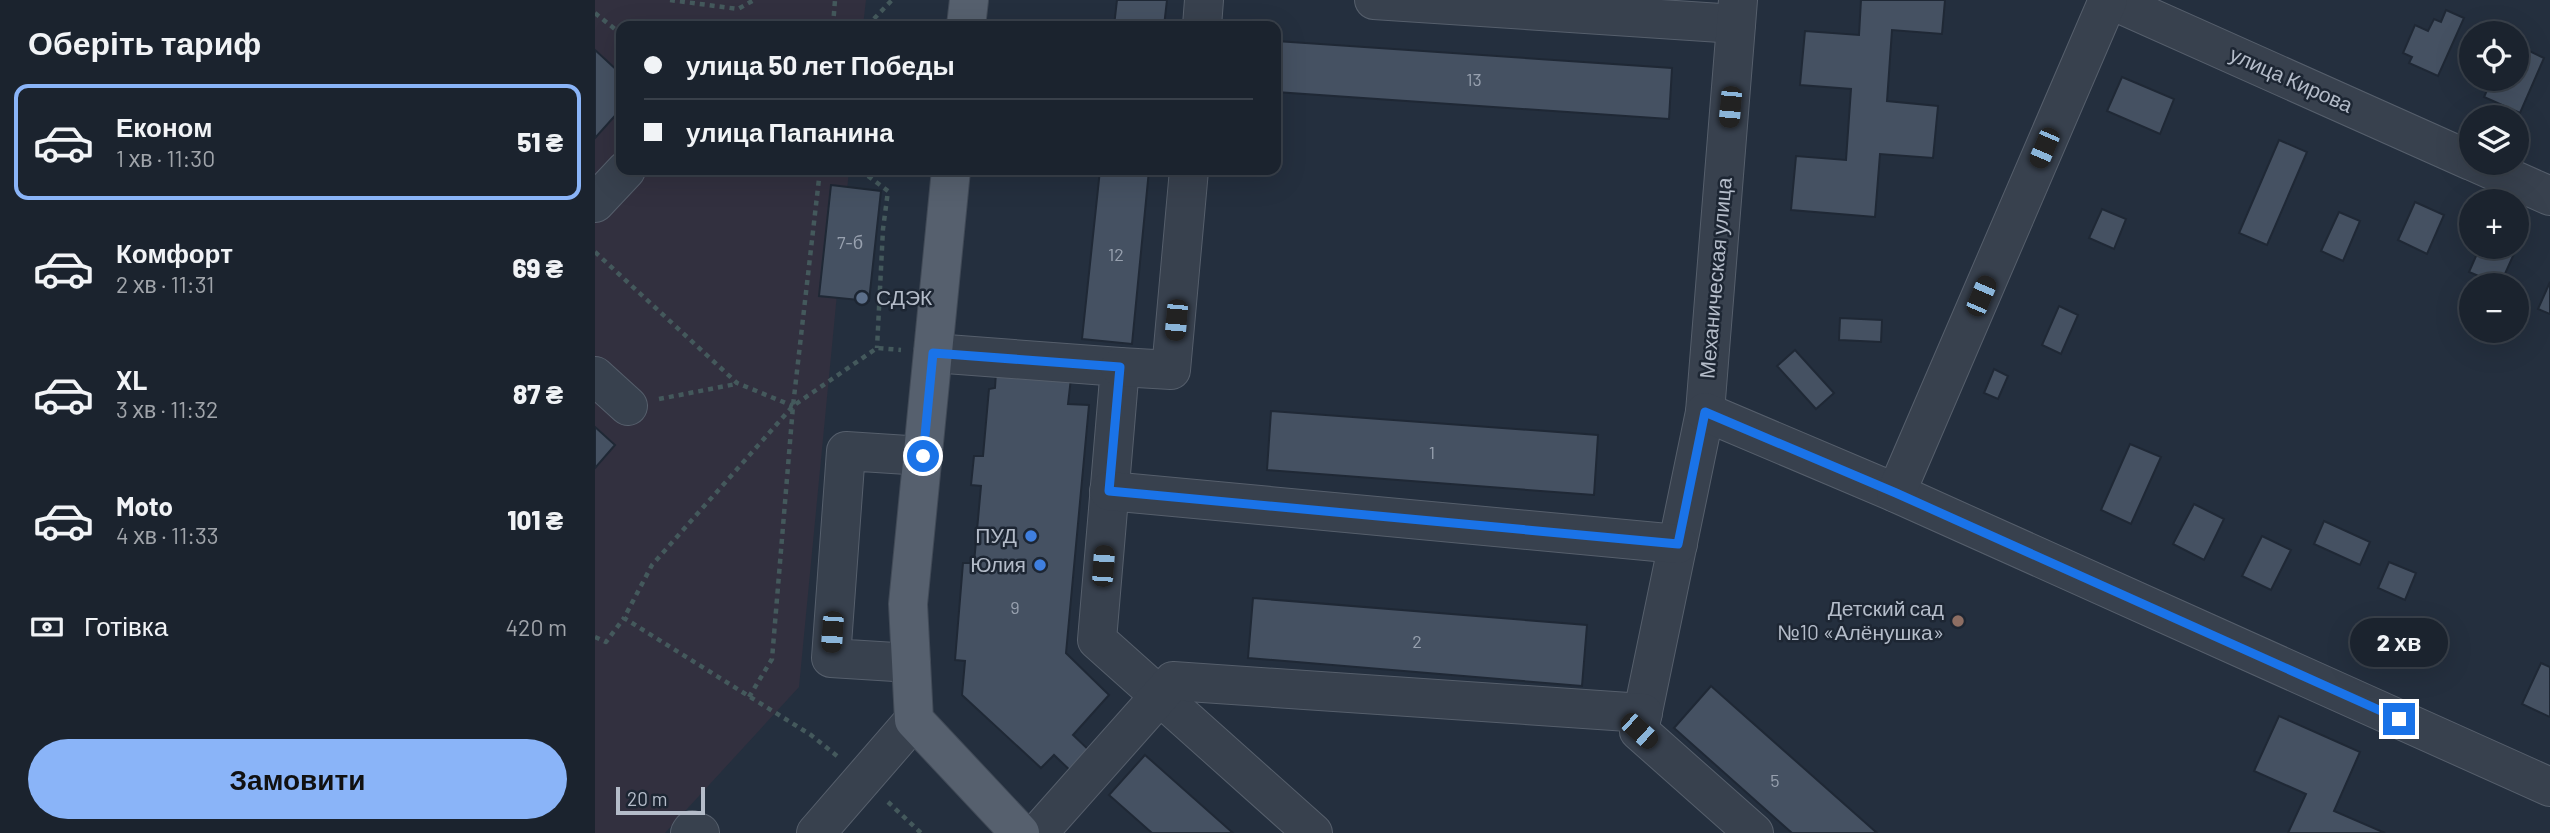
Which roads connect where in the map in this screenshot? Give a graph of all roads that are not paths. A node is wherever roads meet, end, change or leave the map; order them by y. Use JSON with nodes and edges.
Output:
{"nodes":[{"id":1,"x":969,"y":0,"type":"edge"},
{"id":2,"x":1204,"y":0,"type":"edge"},
{"id":3,"x":1374,"y":0,"type":"edge"},
{"id":4,"x":2109,"y":0,"type":"edge"},
{"id":5,"x":1595,"y":7,"type":"edge"},
{"id":6,"x":1737,"y":12,"type":"edge"},
{"id":7,"x":967,"y":21,"type":"edge"},
{"id":8,"x":1202,"y":21,"type":"edge"},
{"id":9,"x":2459,"y":156,"type":"edge"},
{"id":10,"x":621,"y":175,"type":"edge"},
{"id":11,"x":951,"y":175,"type":"edge"},
{"id":12,"x":1189,"y":175,"type":"edge"},
{"id":13,"x":2503,"y":175,"type":"edge"},
{"id":14,"x":2550,"y":196,"type":"edge"},
{"id":15,"x":595,"y":204,"type":"edge"},
{"id":16,"x":933,"y":353,"type":"junction"},
{"id":17,"x":1120,"y":367,"type":"junction"},
{"id":18,"x":595,"y":376,"type":"edge"},
{"id":19,"x":628,"y":406,"type":"road end"},
{"id":20,"x":1705,"y":412,"type":"junction"},
{"id":21,"x":923,"y":456,"type":"junction"},
{"id":22,"x":1109,"y":491,"type":"junction"},
{"id":23,"x":1896,"y":493,"type":"junction"},
{"id":24,"x":1678,"y":544,"type":"junction"},
{"id":25,"x":911,"y":663,"type":"junction"},
{"id":26,"x":1159,"y":695,"type":"junction"},
{"id":27,"x":1643,"y":713,"type":"junction"},
{"id":28,"x":914,"y":720,"type":"junction"},
{"id":29,"x":2550,"y":787,"type":"edge"},
{"id":30,"x":689,"y":833,"type":"edge"},
{"id":31,"x":700,"y":833,"type":"edge"},
{"id":32,"x":816,"y":833,"type":"edge"},
{"id":33,"x":1020,"y":833,"type":"edge"},
{"id":34,"x":1038,"y":833,"type":"edge"},
{"id":35,"x":1313,"y":833,"type":"edge"},
{"id":36,"x":1755,"y":833,"type":"edge"}],
"edges":[{"from":1,"to":7,"type":"main road"},
{"from":2,"to":8,"type":"street"},
{"from":3,"to":5,"type":"street"},
{"from":4,"to":9,"type":"street","name":"улица Кирова"},
{"from":4,"to":23,"type":"street"},
{"from":5,"to":6,"type":"street"},
{"from":6,"to":20,"type":"street","name":"Механическая улица"},
{"from":10,"to":15,"type":"street"},
{"from":11,"to":16,"type":"main road"},
{"from":12,"to":17,"type":"street"},
{"from":13,"to":14,"type":"street"},
{"from":16,"to":17,"type":"street"},
{"from":16,"to":21,"type":"main road"},
{"from":17,"to":22,"type":"street"},
{"from":18,"to":19,"type":"street"},
{"from":20,"to":23,"type":"street"},
{"from":20,"to":24,"type":"street","name":"Механическая улица"},
{"from":21,"to":25,"type":"main road"},
{"from":21,"to":25,"type":"street"},
{"from":22,"to":24,"type":"street"},
{"from":22,"to":26,"type":"street"},
{"from":23,"to":29,"type":"street"},
{"from":24,"to":27,"type":"street","name":"Механическая улица"},
{"from":25,"to":28,"type":"main road"},
{"from":26,"to":27,"type":"street"},
{"from":26,"to":34,"type":"street"},
{"from":26,"to":35,"type":"street"},
{"from":27,"to":36,"type":"street","name":"Механическая улица"},
{"from":28,"to":32,"type":"street"},
{"from":28,"to":33,"type":"main road"},
{"from":30,"to":31,"type":"street"}]}
